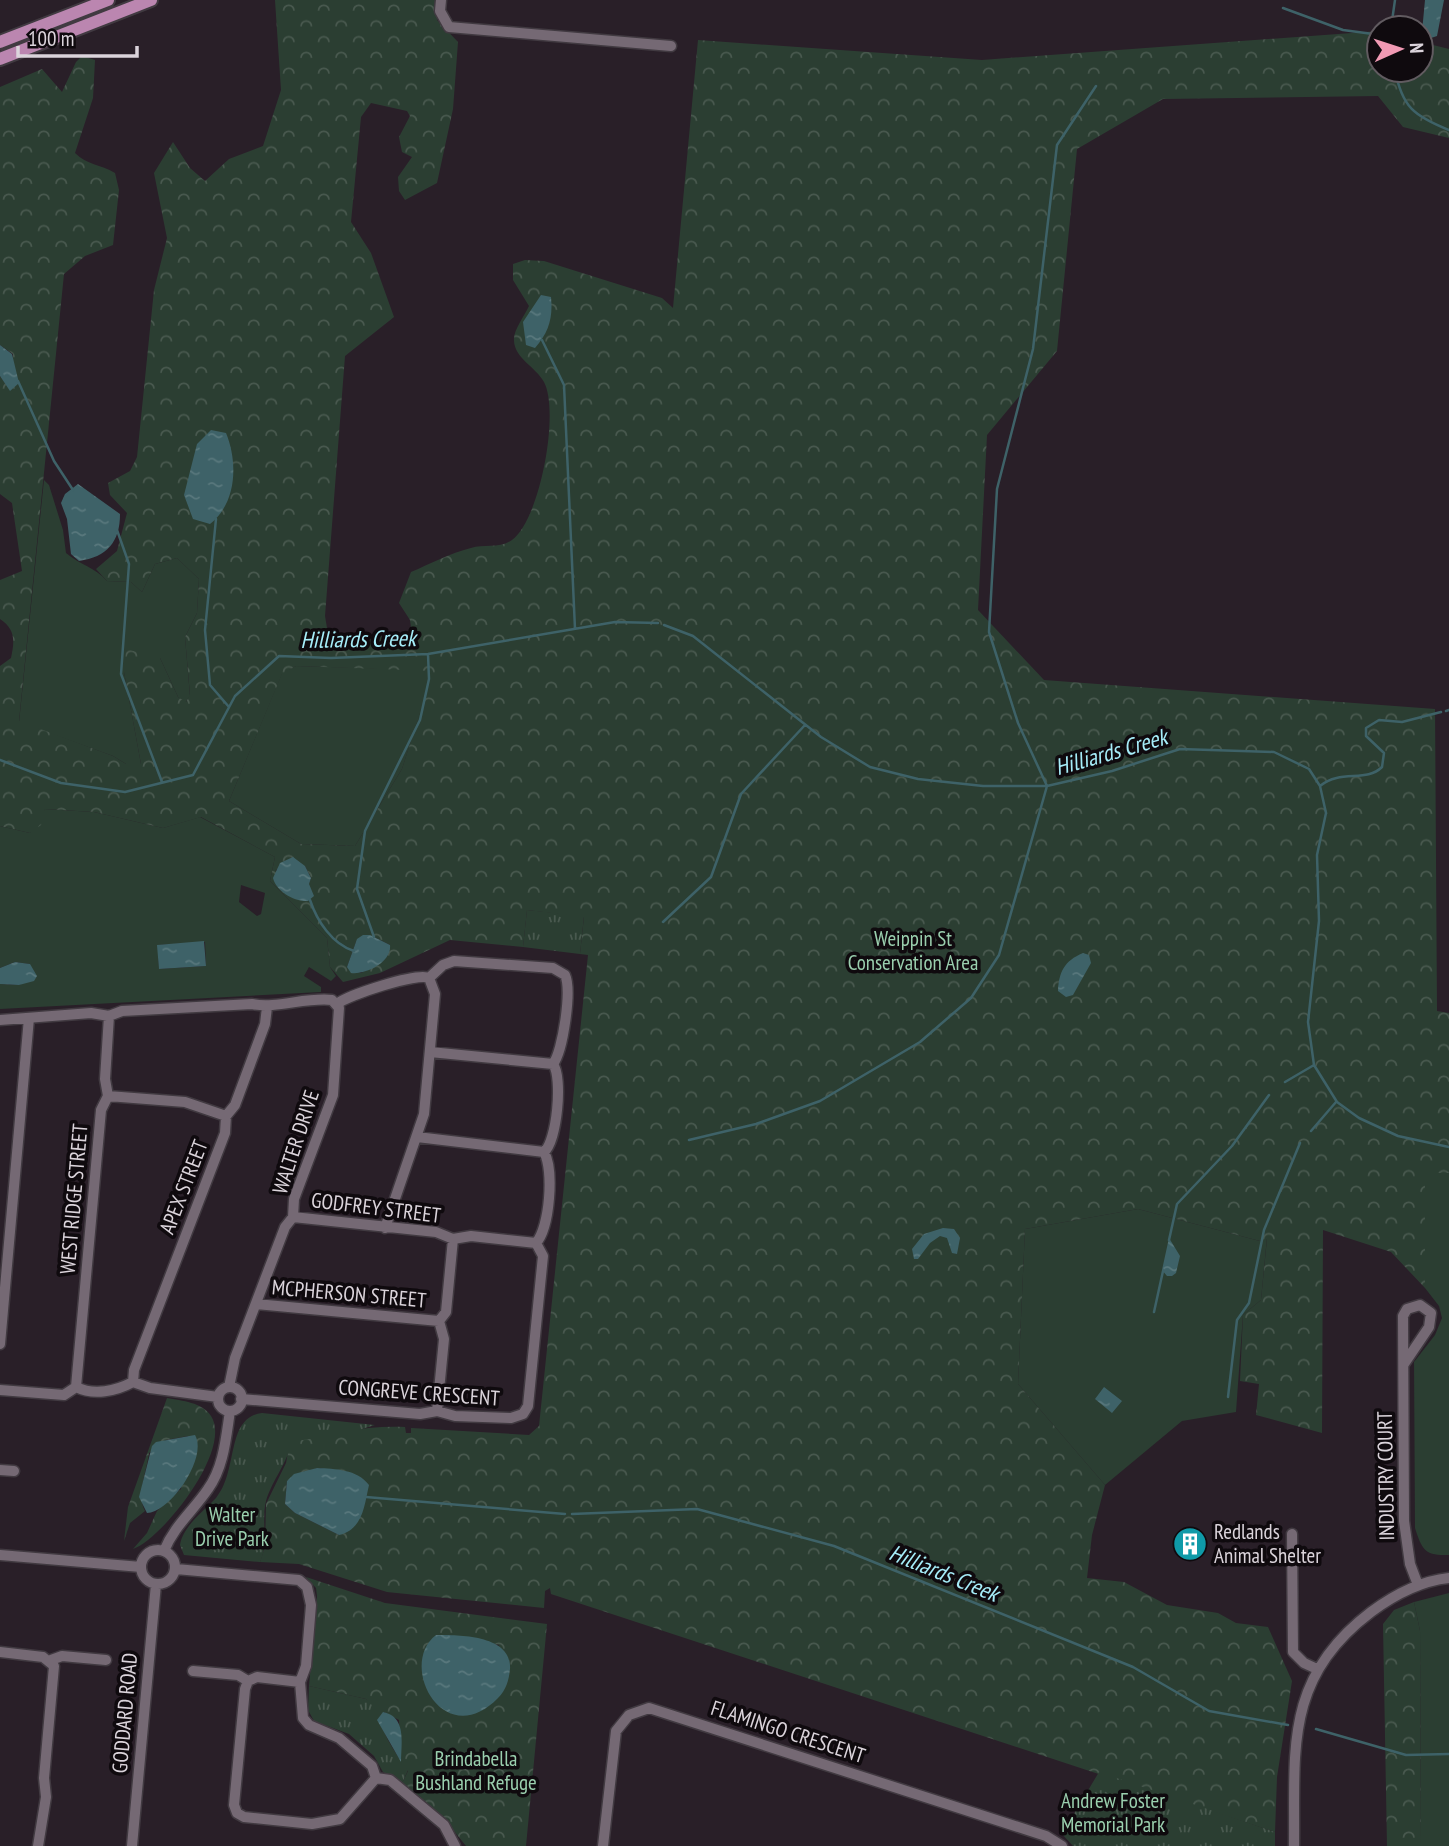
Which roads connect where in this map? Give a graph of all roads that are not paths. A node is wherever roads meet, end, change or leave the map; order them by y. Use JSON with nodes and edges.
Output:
{"nodes":[{"id":1,"x":108,"y":0,"type":"edge"},
{"id":2,"x":151,"y":0,"type":"edge"},
{"id":3,"x":441,"y":0,"type":"edge"},
{"id":4,"x":0,"y":42,"type":"edge"},
{"id":5,"x":671,"y":46,"type":"dead end"},
{"id":6,"x":0,"y":59,"type":"edge"},
{"id":7,"x":429,"y":978,"type":"junction"},
{"id":8,"x":337,"y":1004,"type":"junction"},
{"id":9,"x":267,"y":1007,"type":"junction"},
{"id":10,"x":109,"y":1016,"type":"junction"},
{"id":11,"x":29,"y":1018,"type":"junction"},
{"id":12,"x":0,"y":1020,"type":"edge"},
{"id":13,"x":430,"y":1052,"type":"junction"},
{"id":14,"x":553,"y":1064,"type":"junction"},
{"id":15,"x":108,"y":1096,"type":"junction"},
{"id":16,"x":226,"y":1116,"type":"junction"},
{"id":17,"x":417,"y":1137,"type":"junction"},
{"id":18,"x":544,"y":1152,"type":"junction"},
{"id":19,"x":293,"y":1217,"type":"junction"},
{"id":20,"x":385,"y":1228,"type":"junction"},
{"id":21,"x":453,"y":1239,"type":"junction"},
{"id":22,"x":536,"y":1243,"type":"junction"},
{"id":23,"x":256,"y":1304,"type":"junction"},
{"id":24,"x":439,"y":1321,"type":"junction"},
{"id":25,"x":0,"y":1344,"type":"edge"},
{"id":26,"x":1404,"y":1364,"type":"junction"},
{"id":27,"x":133,"y":1382,"type":"junction"},
{"id":28,"x":76,"y":1387,"type":"junction"},
{"id":29,"x":229,"y":1387,"type":"junction"},
{"id":30,"x":0,"y":1390,"type":"edge"},
{"id":31,"x":218,"y":1397,"type":"junction"},
{"id":32,"x":242,"y":1399,"type":"junction"},
{"id":33,"x":230,"y":1411,"type":"junction"},
{"id":34,"x":437,"y":1411,"type":"junction"},
{"id":35,"x":0,"y":1470,"type":"edge"},
{"id":36,"x":14,"y":1471,"type":"dead end"},
{"id":37,"x":1292,"y":1534,"type":"dead end"},
{"id":38,"x":163,"y":1550,"type":"junction"},
{"id":39,"x":0,"y":1555,"type":"edge"},
{"id":40,"x":141,"y":1567,"type":"junction"},
{"id":41,"x":176,"y":1569,"type":"junction"},
{"id":42,"x":1449,"y":1578,"type":"edge"},
{"id":43,"x":156,"y":1584,"type":"junction"},
{"id":44,"x":1419,"y":1585,"type":"junction"},
{"id":45,"x":0,"y":1652,"type":"edge"},
{"id":46,"x":51,"y":1660,"type":"junction"},
{"id":47,"x":106,"y":1660,"type":"dead end"},
{"id":48,"x":1317,"y":1669,"type":"junction"},
{"id":49,"x":193,"y":1671,"type":"dead end"},
{"id":50,"x":248,"y":1681,"type":"junction"},
{"id":51,"x":300,"y":1682,"type":"junction"},
{"id":52,"x":376,"y":1778,"type":"junction"},
{"id":53,"x":450,"y":1844,"type":"edge"},
{"id":54,"x":38,"y":1846,"type":"edge"},
{"id":55,"x":132,"y":1846,"type":"edge"},
{"id":56,"x":603,"y":1846,"type":"edge"},
{"id":57,"x":1062,"y":1846,"type":"edge"},
{"id":58,"x":1294,"y":1846,"type":"edge"}],
"edges":[{"from":1,"to":4,"type":"main road"},
{"from":2,"to":6,"type":"main road"},
{"from":3,"to":5,"type":"street"},
{"from":7,"to":8,"type":"street","name":"CONGREVE CRESCENT"},
{"from":7,"to":13,"type":"street"},
{"from":7,"to":14,"type":"street","name":"CONGREVE CRESCENT"},
{"from":8,"to":9,"type":"street"},
{"from":8,"to":19,"type":"street","name":"WALTER DRIVE"},
{"from":9,"to":10,"type":"street"},
{"from":9,"to":16,"type":"street","name":"APEX STREET"},
{"from":10,"to":11,"type":"street"},
{"from":10,"to":15,"type":"street","name":"WEST RIDGE STREET"},
{"from":11,"to":12,"type":"street"},
{"from":11,"to":25,"type":"street"},
{"from":13,"to":14,"type":"street"},
{"from":13,"to":17,"type":"street"},
{"from":14,"to":18,"type":"street","name":"CONGREVE CRESCENT"},
{"from":15,"to":16,"type":"street"},
{"from":15,"to":28,"type":"street","name":"WEST RIDGE STREET"},
{"from":16,"to":27,"type":"street","name":"APEX STREET"},
{"from":17,"to":18,"type":"street"},
{"from":17,"to":20,"type":"street"},
{"from":18,"to":22,"type":"street","name":"CONGREVE CRESCENT"},
{"from":19,"to":20,"type":"street","name":"GODFREY STREET"},
{"from":19,"to":23,"type":"street","name":"WALTER DRIVE"},
{"from":20,"to":21,"type":"street","name":"GODFREY STREET"},
{"from":21,"to":22,"type":"street","name":"GODFREY STREET"},
{"from":21,"to":24,"type":"street"},
{"from":22,"to":34,"type":"street","name":"CONGREVE CRESCENT"},
{"from":23,"to":24,"type":"street","name":"MCPHERSON STREET"},
{"from":23,"to":29,"type":"street","name":"WALTER DRIVE"},
{"from":24,"to":34,"type":"street"},
{"from":26,"to":26,"type":"street","name":"INDUSTRY COURT"},
{"from":26,"to":44,"type":"street","name":"INDUSTRY COURT"},
{"from":27,"to":28,"type":"street"},
{"from":27,"to":31,"type":"street"},
{"from":28,"to":30,"type":"street"},
{"from":29,"to":31,"type":"street"},
{"from":29,"to":32,"type":"street"},
{"from":31,"to":33,"type":"street"},
{"from":32,"to":33,"type":"street"},
{"from":32,"to":34,"type":"street","name":"CONGREVE CRESCENT"},
{"from":33,"to":38,"type":"street"},
{"from":35,"to":36,"type":"street"},
{"from":37,"to":48,"type":"street"},
{"from":38,"to":40,"type":"street"},
{"from":38,"to":41,"type":"street"},
{"from":39,"to":40,"type":"street"},
{"from":40,"to":43,"type":"street"},
{"from":41,"to":43,"type":"street"},
{"from":41,"to":51,"type":"street"},
{"from":42,"to":44,"type":"street"},
{"from":43,"to":55,"type":"street","name":"GODDARD ROAD"},
{"from":44,"to":48,"type":"street"},
{"from":45,"to":46,"type":"street"},
{"from":46,"to":47,"type":"street"},
{"from":46,"to":54,"type":"street"},
{"from":48,"to":58,"type":"street"},
{"from":49,"to":50,"type":"street"},
{"from":50,"to":51,"type":"street"},
{"from":50,"to":52,"type":"street"},
{"from":51,"to":52,"type":"street"},
{"from":52,"to":53,"type":"street"},
{"from":56,"to":57,"type":"street","name":"FLAMINGO CRESCENT"}]}
